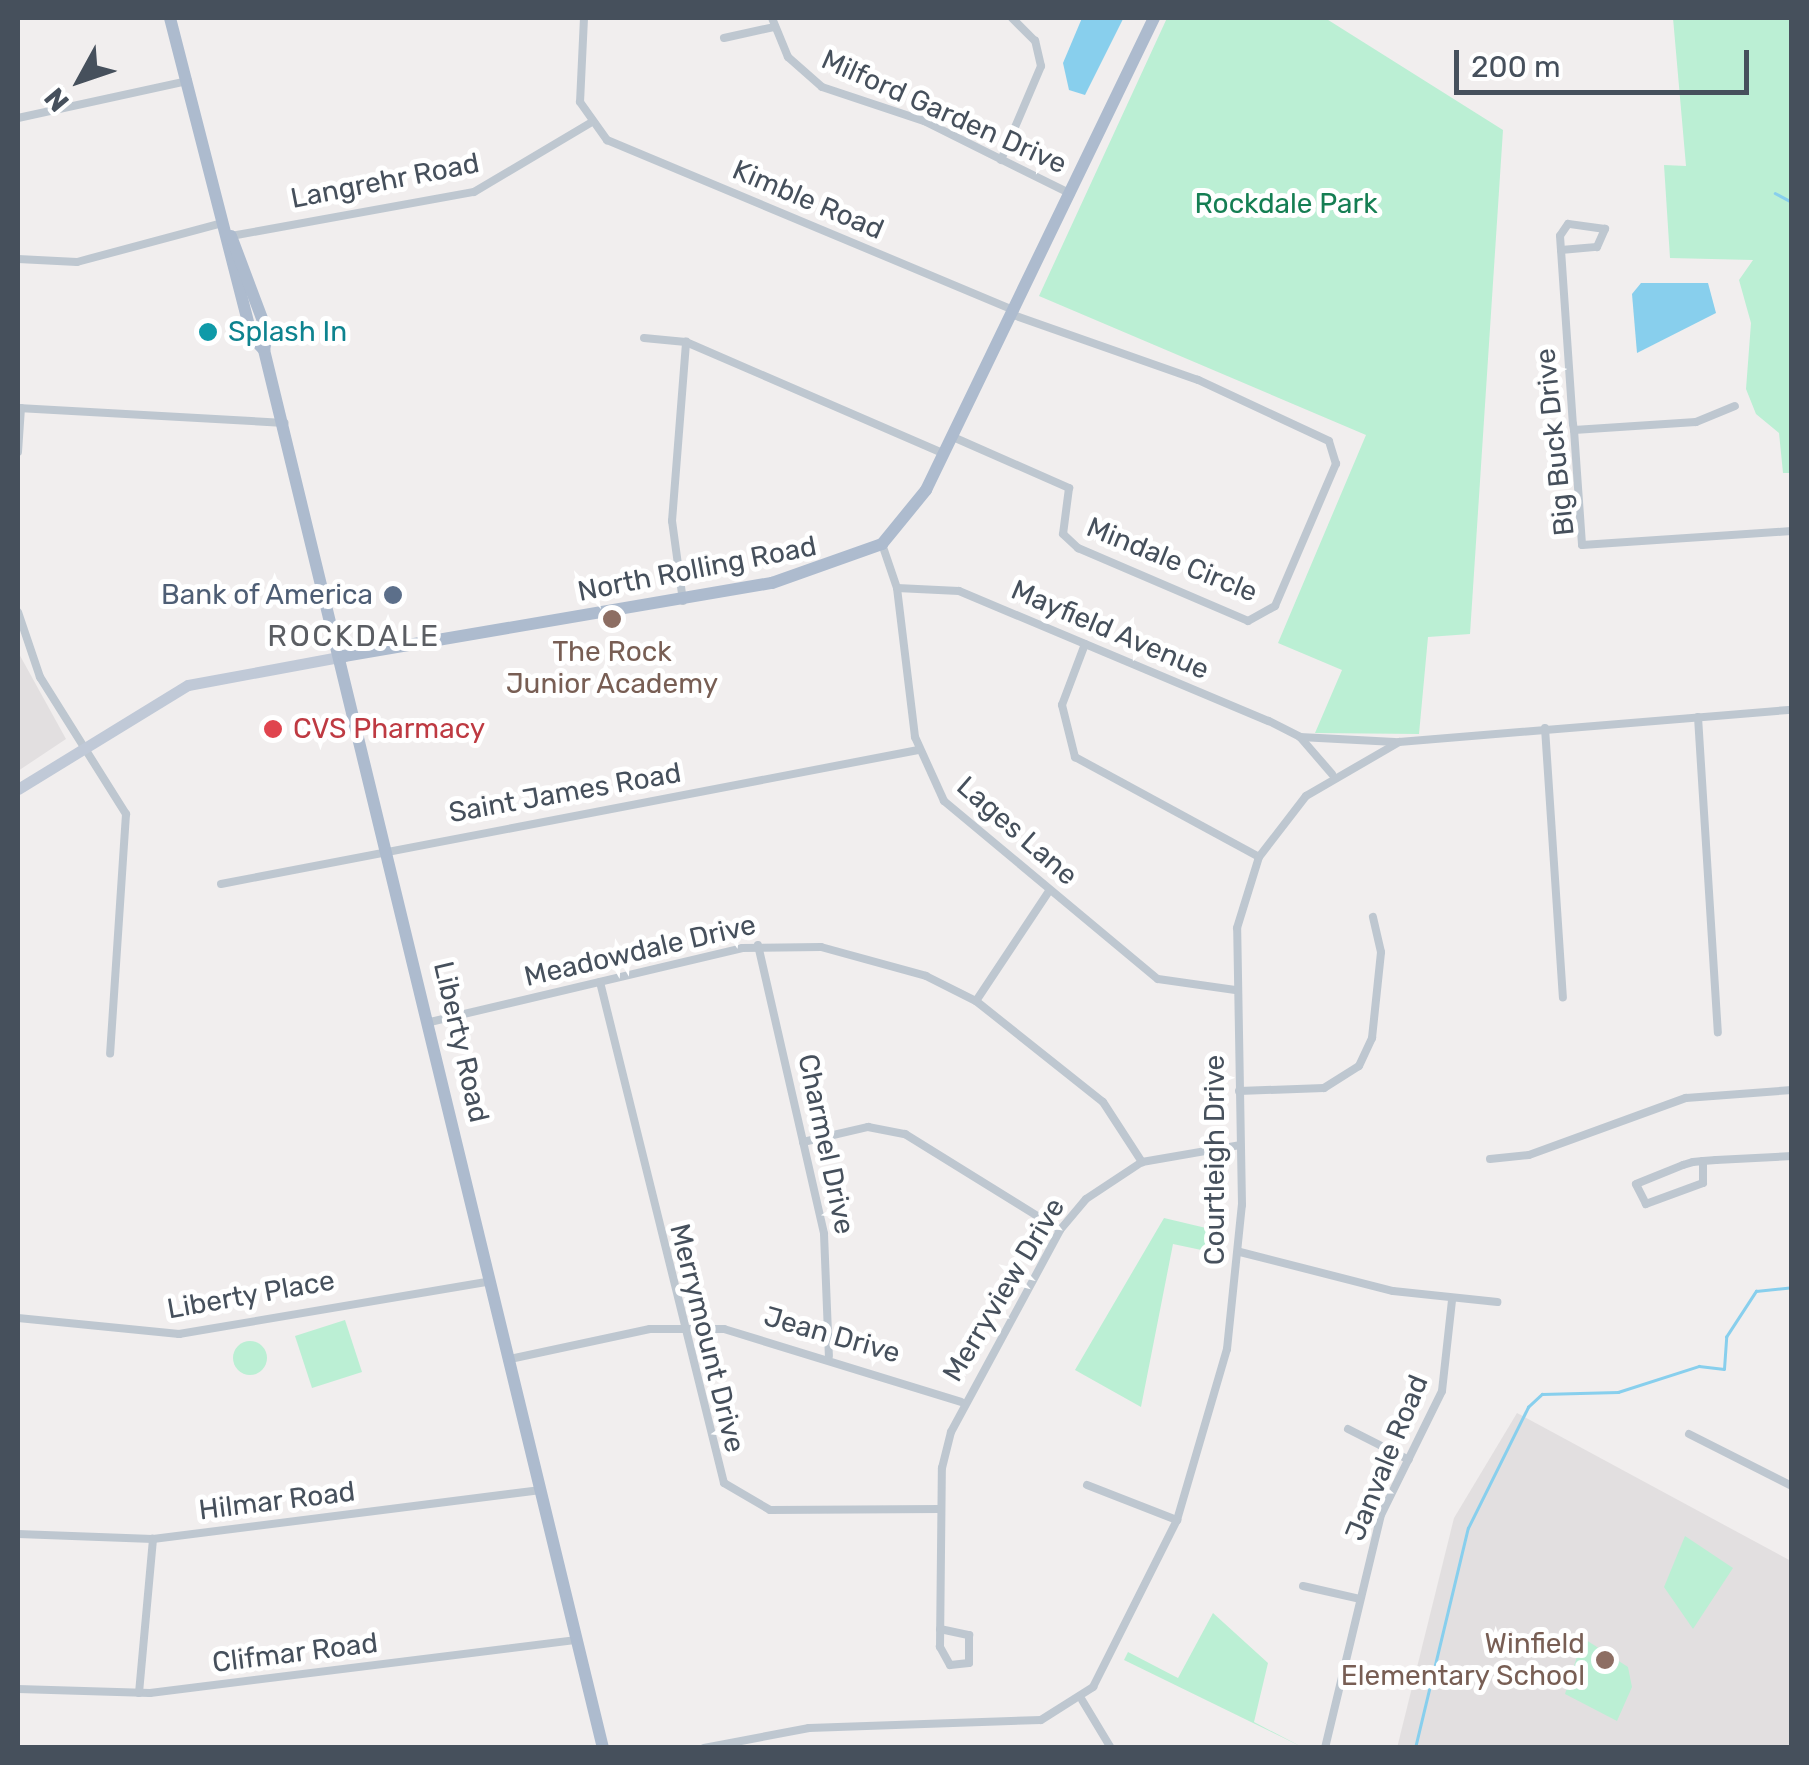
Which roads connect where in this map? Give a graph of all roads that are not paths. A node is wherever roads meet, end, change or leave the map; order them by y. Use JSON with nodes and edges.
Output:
{"nodes":[{"id":1,"x":170,"y":18,"type":"edge"},
{"id":2,"x":584,"y":18,"type":"edge"},
{"id":3,"x":1012,"y":18,"type":"edge"},
{"id":4,"x":1154,"y":18,"type":"edge"},
{"id":5,"x":773,"y":22,"type":"edge"},
{"id":6,"x":724,"y":38,"type":"dead end"},
{"id":7,"x":188,"y":81,"type":"junction"},
{"id":8,"x":18,"y":118,"type":"edge"},
{"id":9,"x":590,"y":123,"type":"junction"},
{"id":10,"x":1001,"y":160,"type":"junction"},
{"id":11,"x":1071,"y":194,"type":"junction"},
{"id":12,"x":230,"y":229,"type":"junction"},
{"id":13,"x":1561,"y":250,"type":"junction"},
{"id":14,"x":18,"y":260,"type":"edge"},
{"id":15,"x":1014,"y":313,"type":"junction"},
{"id":16,"x":644,"y":338,"type":"dead end"},
{"id":17,"x":686,"y":342,"type":"junction"},
{"id":18,"x":1736,"y":406,"type":"dead end"},
{"id":19,"x":20,"y":408,"type":"edge"},
{"id":20,"x":285,"y":424,"type":"junction"},
{"id":21,"x":1574,"y":430,"type":"junction"},
{"id":22,"x":953,"y":437,"type":"junction"},
{"id":23,"x":18,"y":452,"type":"edge"},
{"id":24,"x":945,"y":454,"type":"junction"},
{"id":25,"x":1792,"y":531,"type":"edge"},
{"id":26,"x":882,"y":544,"type":"junction"},
{"id":27,"x":897,"y":588,"type":"junction"},
{"id":28,"x":684,"y":601,"type":"junction"},
{"id":29,"x":18,"y":612,"type":"edge"},
{"id":30,"x":1085,"y":644,"type":"junction"},
{"id":31,"x":344,"y":656,"type":"junction"},
{"id":32,"x":1792,"y":710,"type":"edge"},
{"id":33,"x":1698,"y":718,"type":"junction"},
{"id":34,"x":1545,"y":728,"type":"junction"},
{"id":35,"x":1300,"y":737,"type":"junction"},
{"id":36,"x":1399,"y":742,"type":"junction"},
{"id":37,"x":86,"y":746,"type":"junction"},
{"id":38,"x":918,"y":750,"type":"junction"},
{"id":39,"x":1332,"y":774,"type":"junction"},
{"id":40,"x":18,"y":789,"type":"edge"},
{"id":41,"x":390,"y":848,"type":"junction"},
{"id":42,"x":1259,"y":858,"type":"junction"},
{"id":43,"x":221,"y":884,"type":"dead end"},
{"id":44,"x":1050,"y":891,"type":"junction"},
{"id":45,"x":1372,"y":917,"type":"dead end"},
{"id":46,"x":758,"y":946,"type":"junction"},
{"id":47,"x":600,"y":982,"type":"junction"},
{"id":48,"x":1235,"y":990,"type":"junction"},
{"id":49,"x":1563,"y":997,"type":"dead end"},
{"id":50,"x":976,"y":1000,"type":"junction"},
{"id":51,"x":430,"y":1022,"type":"junction"},
{"id":52,"x":1718,"y":1032,"type":"dead end"},
{"id":53,"x":110,"y":1053,"type":"dead end"},
{"id":54,"x":1792,"y":1090,"type":"edge"},
{"id":55,"x":1238,"y":1091,"type":"junction"},
{"id":56,"x":803,"y":1142,"type":"junction"},
{"id":57,"x":1240,"y":1146,"type":"junction"},
{"id":58,"x":1792,"y":1156,"type":"edge"},
{"id":59,"x":1490,"y":1159,"type":"dead end"},
{"id":60,"x":1703,"y":1161,"type":"junction"},
{"id":61,"x":1142,"y":1162,"type":"junction"},
{"id":62,"x":1060,"y":1230,"type":"junction"},
{"id":63,"x":1240,"y":1252,"type":"junction"},
{"id":64,"x":492,"y":1281,"type":"junction"},
{"id":65,"x":1452,"y":1300,"type":"junction"},
{"id":66,"x":1497,"y":1302,"type":"dead end"},
{"id":67,"x":18,"y":1318,"type":"edge"},
{"id":68,"x":680,"y":1326,"type":"junction"},
{"id":69,"x":829,"y":1356,"type":"junction"},
{"id":70,"x":510,"y":1359,"type":"junction"},
{"id":71,"x":961,"y":1402,"type":"junction"},
{"id":72,"x":1348,"y":1428,"type":"dead end"},
{"id":73,"x":1688,"y":1434,"type":"dead end"},
{"id":74,"x":1408,"y":1460,"type":"junction"},
{"id":75,"x":1087,"y":1485,"type":"dead end"},
{"id":76,"x":1792,"y":1486,"type":"edge"},
{"id":77,"x":541,"y":1490,"type":"junction"},
{"id":78,"x":940,"y":1509,"type":"junction"},
{"id":79,"x":1177,"y":1520,"type":"junction"},
{"id":80,"x":18,"y":1534,"type":"edge"},
{"id":81,"x":153,"y":1540,"type":"junction"},
{"id":82,"x":1303,"y":1586,"type":"dead end"},
{"id":83,"x":1360,"y":1599,"type":"junction"},
{"id":84,"x":940,"y":1629,"type":"junction"},
{"id":85,"x":577,"y":1640,"type":"junction"},
{"id":86,"x":18,"y":1690,"type":"edge"},
{"id":87,"x":139,"y":1694,"type":"junction"},
{"id":88,"x":1082,"y":1700,"type":"junction"},
{"id":89,"x":604,"y":1748,"type":"edge"},
{"id":90,"x":704,"y":1748,"type":"edge"},
{"id":91,"x":1111,"y":1748,"type":"edge"},
{"id":92,"x":1325,"y":1748,"type":"edge"}],
"edges":[{"from":1,"to":7,"type":"main road","name":"Liberty Road"},
{"from":2,"to":9,"type":"street"},
{"from":3,"to":10,"type":"street"},
{"from":4,"to":11,"type":"main road","name":"North Rolling Road"},
{"from":5,"to":6,"type":"street"},
{"from":5,"to":10,"type":"street","name":"Milford Garden Drive"},
{"from":7,"to":8,"type":"street"},
{"from":7,"to":12,"type":"main road","name":"Liberty Road"},
{"from":9,"to":12,"type":"street","name":"Langrehr Road"},
{"from":9,"to":15,"type":"street","name":"Kimble Road"},
{"from":10,"to":11,"type":"street","name":"Milford Garden Drive"},
{"from":11,"to":15,"type":"main road","name":"North Rolling Road"},
{"from":12,"to":14,"type":"street","name":"Langrehr Road"},
{"from":12,"to":20,"type":"main road","name":"Liberty Road"},
{"from":13,"to":13,"type":"street"},
{"from":13,"to":21,"type":"street","name":"Big Buck Drive"},
{"from":15,"to":22,"type":"main road","name":"North Rolling Road"},
{"from":15,"to":22,"type":"street","name":"Mindale Circle"},
{"from":16,"to":17,"type":"street"},
{"from":17,"to":24,"type":"street"},
{"from":17,"to":28,"type":"street"},
{"from":18,"to":21,"type":"street"},
{"from":19,"to":20,"type":"street"},
{"from":19,"to":23,"type":"street"},
{"from":20,"to":31,"type":"main road","name":"Liberty Road"},
{"from":21,"to":25,"type":"street","name":"Big Buck Drive"},
{"from":22,"to":24,"type":"main road","name":"North Rolling Road"},
{"from":24,"to":26,"type":"main road","name":"North Rolling Road"},
{"from":26,"to":27,"type":"street","name":"Lages Lane"},
{"from":26,"to":28,"type":"main road","name":"North Rolling Road"},
{"from":27,"to":30,"type":"street","name":"Mayfield Avenue"},
{"from":27,"to":38,"type":"street","name":"Lages Lane"},
{"from":28,"to":31,"type":"main road","name":"North Rolling Road"},
{"from":29,"to":37,"type":"street"},
{"from":30,"to":35,"type":"street","name":"Mayfield Avenue"},
{"from":30,"to":42,"type":"street"},
{"from":31,"to":37,"type":"street","name":"North Rolling Road"},
{"from":31,"to":41,"type":"main road","name":"Liberty Road"},
{"from":32,"to":33,"type":"street","name":"Mayfield Avenue"},
{"from":33,"to":34,"type":"street","name":"Mayfield Avenue"},
{"from":33,"to":52,"type":"street"},
{"from":34,"to":36,"type":"street","name":"Mayfield Avenue"},
{"from":34,"to":49,"type":"street"},
{"from":35,"to":36,"type":"street","name":"Mayfield Avenue"},
{"from":35,"to":39,"type":"street","name":"Mayfield Avenue"},
{"from":36,"to":39,"type":"street","name":"Mayfield Avenue"},
{"from":37,"to":40,"type":"street","name":"North Rolling Road"},
{"from":37,"to":53,"type":"street"},
{"from":38,"to":41,"type":"street","name":"Saint James Road"},
{"from":38,"to":44,"type":"street","name":"Lages Lane"},
{"from":39,"to":42,"type":"street","name":"Courtleigh Drive"},
{"from":41,"to":43,"type":"street","name":"Saint James Road"},
{"from":41,"to":51,"type":"main road","name":"Liberty Road"},
{"from":42,"to":48,"type":"street","name":"Courtleigh Drive"},
{"from":44,"to":48,"type":"street","name":"Lages Lane"},
{"from":44,"to":50,"type":"street"},
{"from":45,"to":55,"type":"street"},
{"from":46,"to":47,"type":"street","name":"Meadowdale Drive"},
{"from":46,"to":50,"type":"street","name":"Meadowdale Drive"},
{"from":46,"to":56,"type":"street","name":"Charmel Drive"},
{"from":47,"to":51,"type":"street","name":"Meadowdale Drive"},
{"from":47,"to":68,"type":"street","name":"Merrymount Drive"},
{"from":48,"to":55,"type":"street","name":"Courtleigh Drive"},
{"from":50,"to":61,"type":"street","name":"Meadowdale Drive"},
{"from":51,"to":64,"type":"main road","name":"Liberty Road"},
{"from":54,"to":59,"type":"street"},
{"from":55,"to":57,"type":"street","name":"Courtleigh Drive"},
{"from":56,"to":62,"type":"street"},
{"from":56,"to":69,"type":"street","name":"Charmel Drive"},
{"from":57,"to":61,"type":"street","name":"Merryview Drive"},
{"from":57,"to":63,"type":"street","name":"Courtleigh Drive"},
{"from":58,"to":60,"type":"street"},
{"from":60,"to":60,"type":"street"},
{"from":61,"to":62,"type":"street","name":"Merryview Drive"},
{"from":62,"to":71,"type":"street","name":"Merryview Drive"},
{"from":63,"to":65,"type":"street"},
{"from":63,"to":79,"type":"street","name":"Courtleigh Drive"},
{"from":64,"to":67,"type":"street","name":"Liberty Place"},
{"from":64,"to":70,"type":"main road","name":"Liberty Road"},
{"from":65,"to":66,"type":"street"},
{"from":65,"to":74,"type":"street","name":"Janvale Road"},
{"from":68,"to":69,"type":"street","name":"Jean Drive"},
{"from":68,"to":70,"type":"street","name":"Jean Drive"},
{"from":68,"to":78,"type":"street","name":"Merrymount Drive"},
{"from":69,"to":71,"type":"street","name":"Jean Drive"},
{"from":70,"to":77,"type":"main road","name":"Liberty Road"},
{"from":71,"to":78,"type":"street","name":"Merryview Drive"},
{"from":72,"to":74,"type":"street"},
{"from":73,"to":76,"type":"street"},
{"from":74,"to":83,"type":"street","name":"Janvale Road"},
{"from":75,"to":79,"type":"street"},
{"from":77,"to":81,"type":"street","name":"Hilmar Road"},
{"from":77,"to":85,"type":"main road","name":"Liberty Road"},
{"from":78,"to":84,"type":"street","name":"Merryview Drive"},
{"from":79,"to":88,"type":"street","name":"Courtleigh Drive"},
{"from":80,"to":81,"type":"street","name":"Hilmar Road"},
{"from":81,"to":87,"type":"street"},
{"from":82,"to":83,"type":"street"},
{"from":83,"to":92,"type":"street","name":"Janvale Road"},
{"from":84,"to":84,"type":"street"},
{"from":85,"to":87,"type":"street","name":"Clifmar Road"},
{"from":85,"to":89,"type":"main road","name":"Liberty Road"},
{"from":86,"to":87,"type":"street","name":"Clifmar Road"},
{"from":88,"to":90,"type":"street"},
{"from":88,"to":91,"type":"street"}]}
